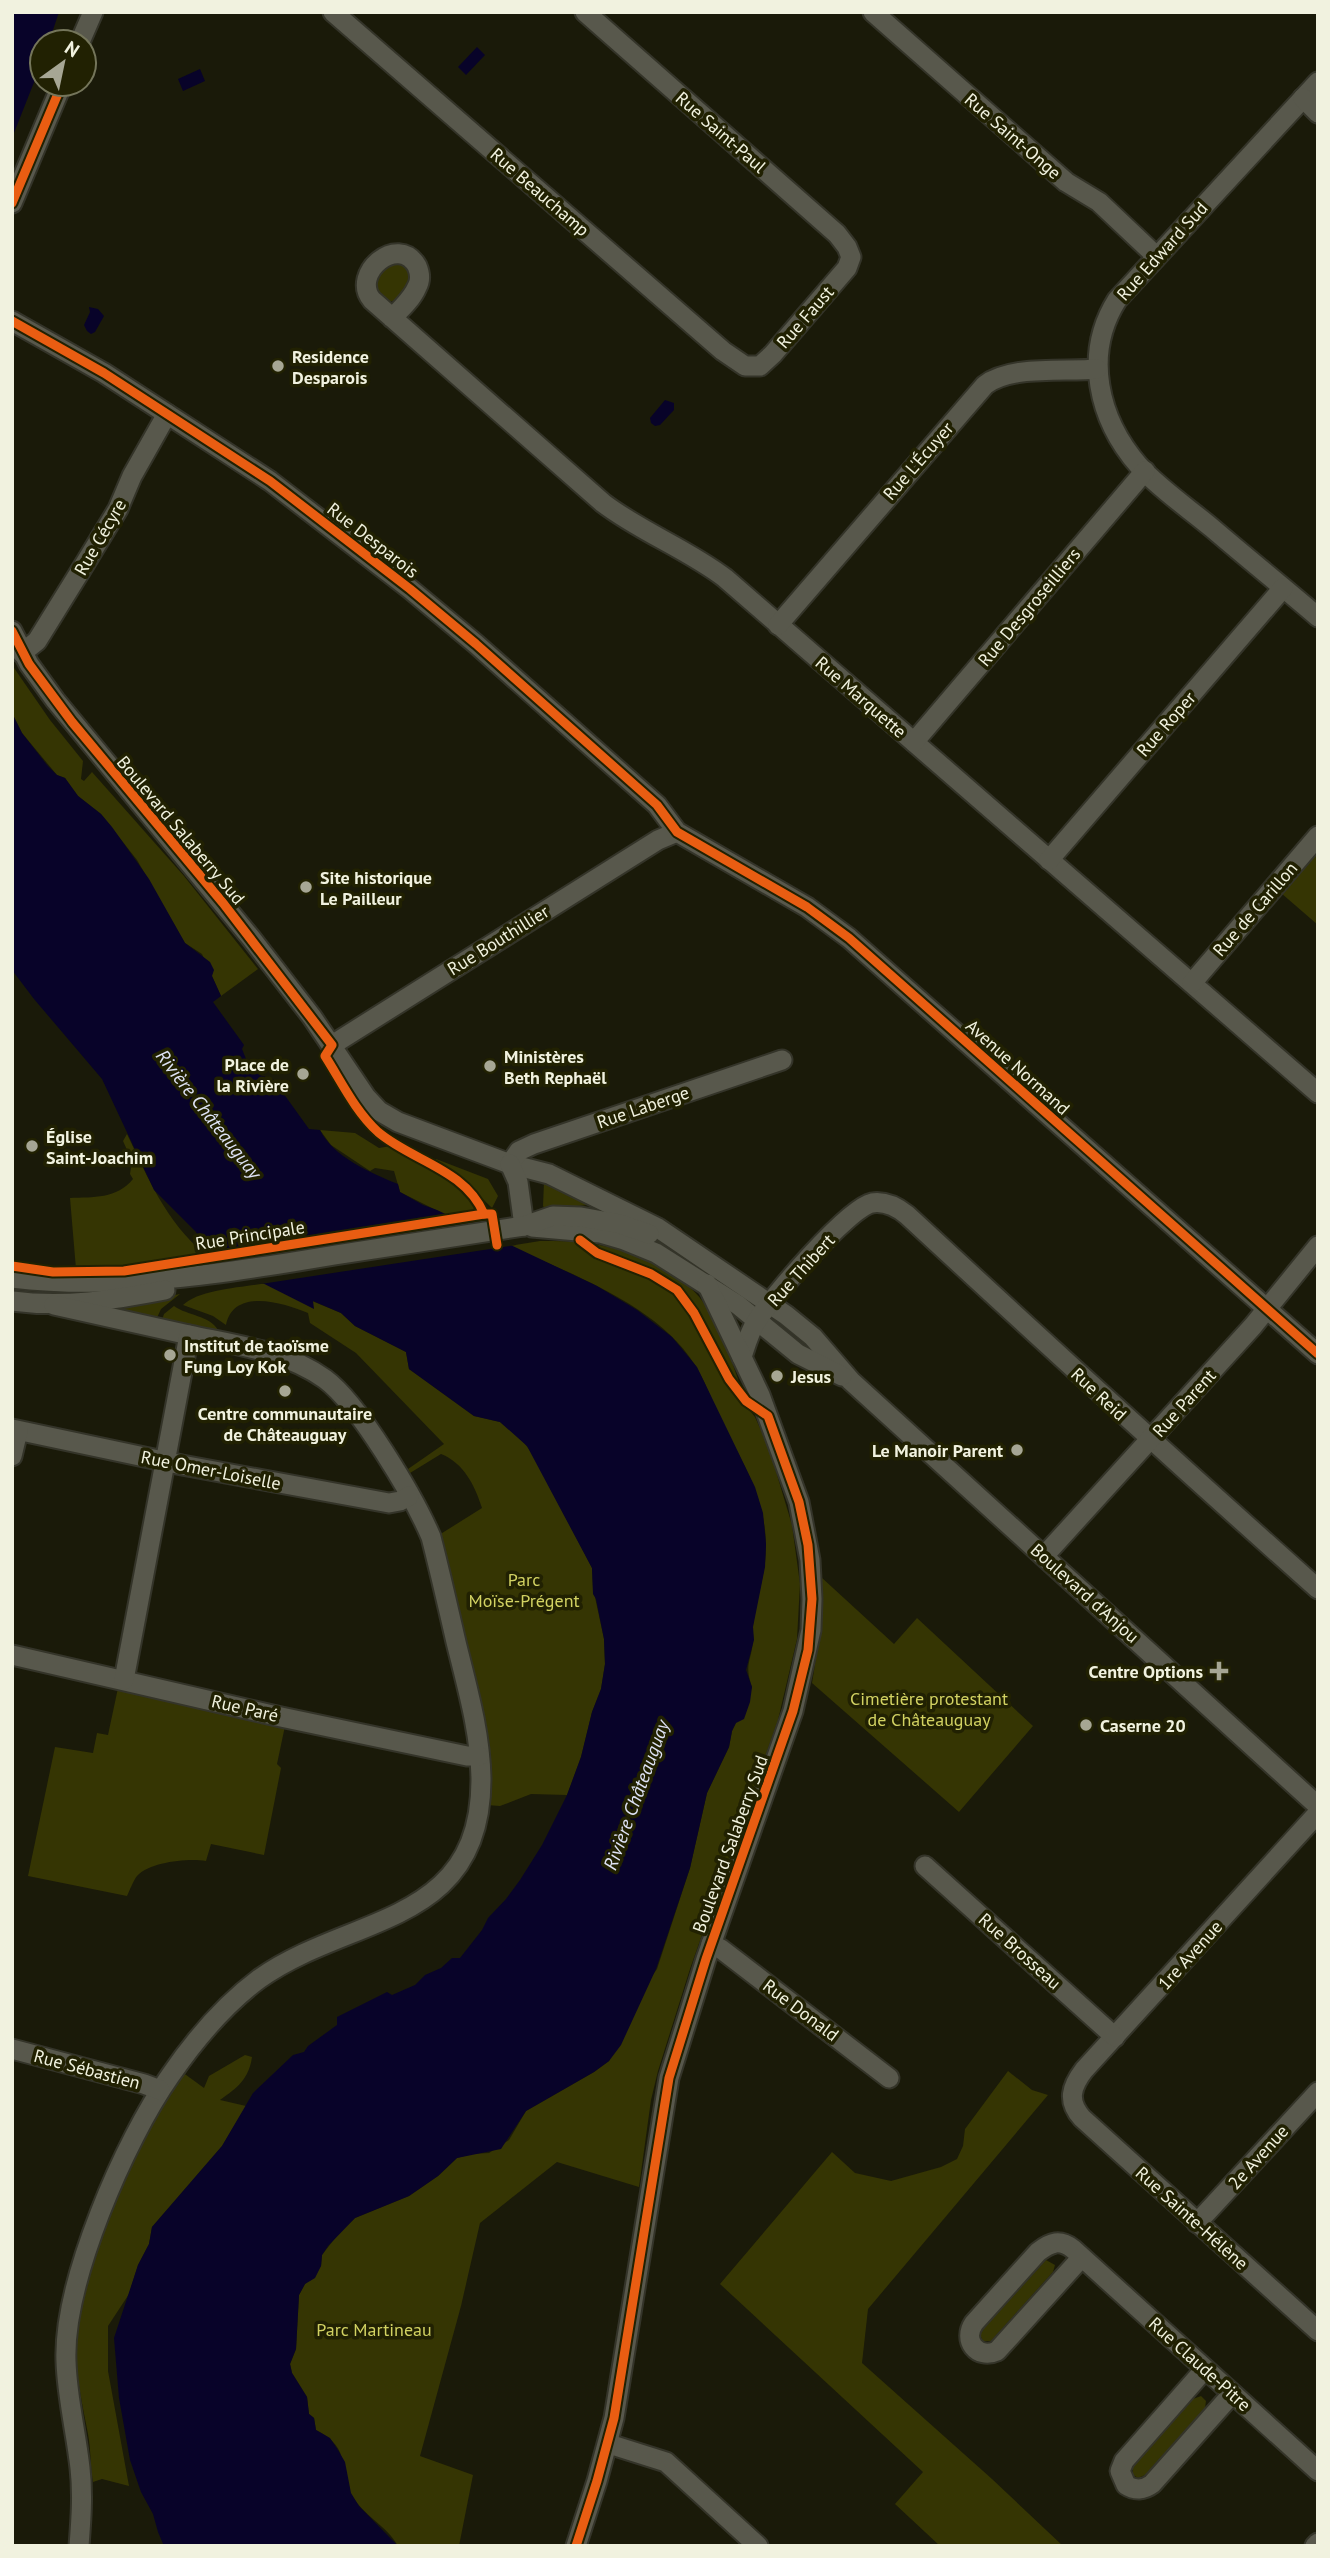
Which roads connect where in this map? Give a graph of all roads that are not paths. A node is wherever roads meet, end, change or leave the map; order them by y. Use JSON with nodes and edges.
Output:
{"nodes":[{"id":1,"x":333,"y":12,"type":"edge"},
{"id":2,"x":585,"y":12,"type":"edge"},
{"id":3,"x":873,"y":12,"type":"edge"},
{"id":4,"x":1318,"y":82,"type":"edge"},
{"id":5,"x":56,"y":98,"type":"edge"},
{"id":6,"x":1303,"y":98,"type":"junction"},
{"id":7,"x":1318,"y":113,"type":"edge"},
{"id":8,"x":12,"y":203,"type":"edge"},
{"id":9,"x":1156,"y":256,"type":"junction"},
{"id":10,"x":851,"y":257,"type":"joint"},
{"id":11,"x":392,"y":318,"type":"dead end"},
{"id":12,"x":12,"y":321,"type":"edge"},
{"id":13,"x":751,"y":367,"type":"joint"},
{"id":14,"x":1097,"y":369,"type":"junction"},
{"id":15,"x":167,"y":414,"type":"junction"},
{"id":16,"x":1145,"y":471,"type":"junction"},
{"id":17,"x":1283,"y":588,"type":"junction"},
{"id":18,"x":1318,"y":617,"type":"edge"},
{"id":19,"x":778,"y":625,"type":"junction"},
{"id":20,"x":12,"y":631,"type":"edge"},
{"id":21,"x":22,"y":653,"type":"junction"},
{"id":22,"x":914,"y":743,"type":"junction"},
{"id":23,"x":677,"y":832,"type":"junction"},
{"id":24,"x":1318,"y":836,"type":"edge"},
{"id":25,"x":1049,"y":860,"type":"junction"},
{"id":26,"x":1192,"y":983,"type":"junction"},
{"id":27,"x":332,"y":1045,"type":"junction"},
{"id":28,"x":782,"y":1060,"type":"dead end"},
{"id":29,"x":1318,"y":1093,"type":"edge"},
{"id":30,"x":510,"y":1164,"type":"junction"},
{"id":31,"x":880,"y":1203,"type":"joint"},
{"id":32,"x":524,"y":1226,"type":"junction"},
{"id":33,"x":680,"y":1245,"type":"junction"},
{"id":34,"x":1318,"y":1246,"type":"edge"},
{"id":35,"x":234,"y":1272,"type":"junction"},
{"id":36,"x":12,"y":1278,"type":"edge"},
{"id":37,"x":707,"y":1284,"type":"junction"},
{"id":38,"x":12,"y":1301,"type":"edge"},
{"id":39,"x":770,"y":1303,"type":"junction"},
{"id":40,"x":54,"y":1305,"type":"junction"},
{"id":41,"x":1267,"y":1308,"type":"junction"},
{"id":42,"x":757,"y":1320,"type":"junction"},
{"id":43,"x":190,"y":1335,"type":"junction"},
{"id":44,"x":1318,"y":1354,"type":"edge"},
{"id":45,"x":742,"y":1357,"type":"junction"},
{"id":46,"x":851,"y":1381,"type":"junction"},
{"id":47,"x":15,"y":1430,"type":"edge"},
{"id":48,"x":1151,"y":1440,"type":"junction"},
{"id":49,"x":12,"y":1456,"type":"edge"},
{"id":50,"x":165,"y":1462,"type":"junction"},
{"id":51,"x":409,"y":1496,"type":"junction"},
{"id":52,"x":1044,"y":1556,"type":"junction"},
{"id":53,"x":1318,"y":1589,"type":"edge"},
{"id":54,"x":12,"y":1655,"type":"edge"},
{"id":55,"x":124,"y":1680,"type":"junction"},
{"id":56,"x":479,"y":1756,"type":"junction"},
{"id":57,"x":1318,"y":1806,"type":"edge"},
{"id":58,"x":1318,"y":1814,"type":"edge"},
{"id":59,"x":925,"y":1866,"type":"dead end"},
{"id":60,"x":711,"y":1944,"type":"junction"},
{"id":61,"x":1115,"y":2037,"type":"junction"},
{"id":62,"x":12,"y":2049,"type":"edge"},
{"id":63,"x":889,"y":2078,"type":"dead end"},
{"id":64,"x":160,"y":2090,"type":"junction"},
{"id":65,"x":1318,"y":2092,"type":"edge"},
{"id":66,"x":1072,"y":2100,"type":"joint"},
{"id":67,"x":1197,"y":2223,"type":"junction"},
{"id":68,"x":1082,"y":2257,"type":"junction"},
{"id":69,"x":1318,"y":2331,"type":"edge"},
{"id":70,"x":1205,"y":2369,"type":"junction"},
{"id":71,"x":1232,"y":2394,"type":"junction"},
{"id":72,"x":608,"y":2444,"type":"junction"},
{"id":73,"x":1318,"y":2471,"type":"edge"},
{"id":74,"x":79,"y":2546,"type":"edge"},
{"id":75,"x":576,"y":2546,"type":"edge"},
{"id":76,"x":758,"y":2546,"type":"edge"}],
"edges":[{"from":1,"to":13,"type":"street","name":"Rue Beauchamp"},
{"from":2,"to":10,"type":"street","name":"Rue Saint-Paul"},
{"from":3,"to":9,"type":"street","name":"Rue Saint-Onge"},
{"from":4,"to":6,"type":"street","name":"Rue Edward Sud"},
{"from":5,"to":8,"type":"street"},
{"from":6,"to":7,"type":"street"},
{"from":6,"to":9,"type":"street","name":"Rue Edward Sud"},
{"from":9,"to":14,"type":"street","name":"Rue Edward Sud"},
{"from":10,"to":13,"type":"street","name":"Rue Faust"},
{"from":11,"to":19,"type":"street","name":"Rue Marquette"},
{"from":12,"to":15,"type":"street","name":"Rue Desparois"},
{"from":14,"to":16,"type":"street","name":"Rue Edward Sud"},
{"from":14,"to":19,"type":"street","name":"Rue L'Écuyer"},
{"from":15,"to":21,"type":"street","name":"Rue Cécyre"},
{"from":15,"to":23,"type":"street","name":"Rue Desparois"},
{"from":16,"to":17,"type":"street","name":"Rue Edward Sud"},
{"from":16,"to":22,"type":"street","name":"Rue Desgroseilliers"},
{"from":17,"to":18,"type":"street","name":"Rue Edward Sud"},
{"from":17,"to":25,"type":"street","name":"Rue Roper"},
{"from":19,"to":22,"type":"street","name":"Rue Marquette"},
{"from":20,"to":21,"type":"street","name":"Boulevard Salaberry Sud"},
{"from":21,"to":27,"type":"street","name":"Boulevard Salaberry Sud"},
{"from":22,"to":25,"type":"street","name":"Rue Marquette"},
{"from":23,"to":27,"type":"street","name":"Rue Bouthillier"},
{"from":23,"to":41,"type":"street","name":"Avenue Normand"},
{"from":24,"to":26,"type":"street","name":"Rue de Carillon"},
{"from":25,"to":26,"type":"street","name":"Rue Marquette"},
{"from":26,"to":29,"type":"street","name":"Rue Marquette"},
{"from":27,"to":30,"type":"street","name":"Boulevard Salaberry Sud"},
{"from":28,"to":30,"type":"street","name":"Rue Laberge"},
{"from":30,"to":32,"type":"street"},
{"from":30,"to":33,"type":"street","name":"Boulevard Salaberry Sud"},
{"from":31,"to":39,"type":"street","name":"Rue Thibert"},
{"from":31,"to":48,"type":"street","name":"Rue Reid"},
{"from":32,"to":33,"type":"street","name":"Boulevard Salaberry Sud"},
{"from":32,"to":35,"type":"street"},
{"from":32,"to":37,"type":"street"},
{"from":33,"to":39,"type":"street","name":"Boulevard Salaberry Sud"},
{"from":34,"to":41,"type":"street","name":"Rue Parent"},
{"from":35,"to":36,"type":"street","name":"Rue Principale"},
{"from":35,"to":40,"type":"street","name":"Rue Principale"},
{"from":37,"to":42,"type":"street"},
{"from":37,"to":45,"type":"street","name":"Boulevard Salaberry Sud"},
{"from":38,"to":40,"type":"street","name":"Rue Principale"},
{"from":39,"to":42,"type":"street","name":"Rue Thibert"},
{"from":39,"to":46,"type":"street","name":"Boulevard d'Anjou"},
{"from":40,"to":43,"type":"street","name":"Rue Principale"},
{"from":41,"to":44,"type":"street","name":"Avenue Normand"},
{"from":41,"to":48,"type":"street","name":"Rue Parent"},
{"from":42,"to":45,"type":"street","name":"Rue Thibert"},
{"from":42,"to":46,"type":"street","name":"Boulevard d'Anjou"},
{"from":43,"to":50,"type":"street"},
{"from":43,"to":51,"type":"street","name":"Rue Principale"},
{"from":45,"to":60,"type":"street","name":"Boulevard Salaberry Sud"},
{"from":46,"to":52,"type":"street","name":"Boulevard d'Anjou"},
{"from":47,"to":49,"type":"street"},
{"from":47,"to":50,"type":"street","name":"Rue Omer-Loiselle"},
{"from":48,"to":52,"type":"street","name":"Rue Parent"},
{"from":48,"to":53,"type":"street","name":"Rue Reid"},
{"from":50,"to":51,"type":"street","name":"Rue Omer-Loiselle"},
{"from":50,"to":55,"type":"street"},
{"from":51,"to":56,"type":"street","name":"Rue Principale"},
{"from":52,"to":57,"type":"street","name":"Boulevard d'Anjou"},
{"from":54,"to":55,"type":"street","name":"Rue Paré"},
{"from":55,"to":56,"type":"street","name":"Rue Paré"},
{"from":56,"to":64,"type":"street","name":"Rue Principale"},
{"from":58,"to":61,"type":"street","name":"1re Avenue"},
{"from":59,"to":61,"type":"street","name":"Rue Brosseau"},
{"from":60,"to":63,"type":"street","name":"Rue Donald"},
{"from":60,"to":72,"type":"street","name":"Boulevard Salaberry Sud"},
{"from":61,"to":66,"type":"street","name":"1re Avenue"},
{"from":62,"to":64,"type":"street","name":"Rue Sébastien"},
{"from":64,"to":74,"type":"street","name":"Rue Principale"},
{"from":65,"to":67,"type":"street","name":"2e Avenue"},
{"from":66,"to":67,"type":"street","name":"Rue Sainte-Hélène"},
{"from":67,"to":69,"type":"street","name":"Rue Sainte-Hélène"},
{"from":68,"to":68,"type":"street","name":"Rue Claude-Pitre"},
{"from":68,"to":70,"type":"street","name":"Rue Claude-Pitre"},
{"from":70,"to":71,"type":"street","name":"Rue Claude-Pitre"},
{"from":70,"to":71,"type":"street"},
{"from":71,"to":73,"type":"street","name":"Rue Claude-Pitre"},
{"from":72,"to":75,"type":"street","name":"Boulevard Salaberry Sud"},
{"from":72,"to":76,"type":"street"}]}
